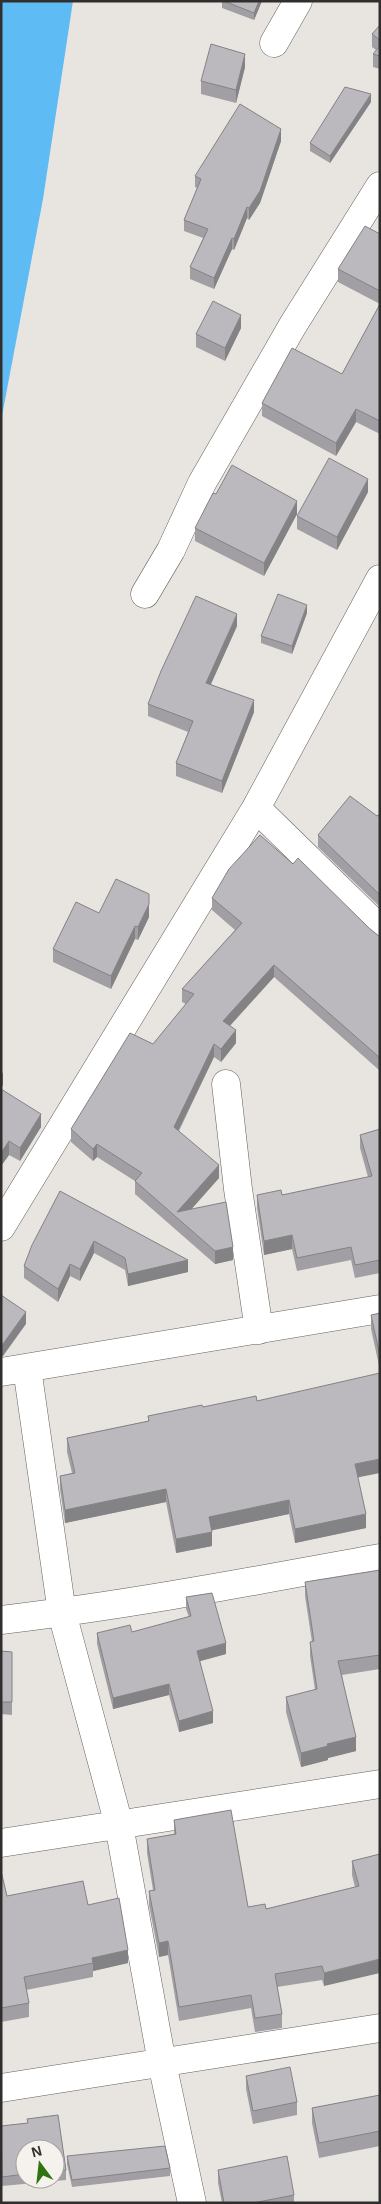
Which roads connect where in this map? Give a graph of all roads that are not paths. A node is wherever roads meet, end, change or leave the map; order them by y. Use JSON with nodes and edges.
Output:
{"nodes":[{"id":1,"x":298,"y":1,"type":"edge"},
{"id":2,"x":274,"y":43,"type":"dead end"},
{"id":3,"x":380,"y":186,"type":"edge"},
{"id":4,"x":380,"y":579,"type":"edge"},
{"id":5,"x":145,"y":594,"type":"dead end"},
{"id":6,"x":256,"y":808,"type":"junction"},
{"id":7,"x":380,"y":928,"type":"edge"},
{"id":8,"x":226,"y":1084,"type":"dead end"},
{"id":9,"x":1,"y":1227,"type":"edge"},
{"id":10,"x":380,"y":1309,"type":"edge"},
{"id":11,"x":259,"y":1330,"type":"junction"},
{"id":12,"x":14,"y":1370,"type":"edge"},
{"id":13,"x":380,"y":1558,"type":"edge"},
{"id":14,"x":62,"y":1613,"type":"junction"},
{"id":15,"x":1,"y":1620,"type":"edge"},
{"id":16,"x":380,"y":1784,"type":"edge"},
{"id":17,"x":119,"y":1825,"type":"junction"},
{"id":18,"x":1,"y":1844,"type":"edge"},
{"id":19,"x":380,"y":2028,"type":"edge"},
{"id":20,"x":162,"y":2063,"type":"junction"},
{"id":21,"x":1,"y":2088,"type":"edge"},
{"id":22,"x":192,"y":2203,"type":"edge"}],
"edges":[{"from":1,"to":2,"type":"street"},
{"from":3,"to":5,"type":"street"},
{"from":4,"to":6,"type":"street"},
{"from":6,"to":7,"type":"street"},
{"from":6,"to":9,"type":"street"},
{"from":8,"to":11,"type":"street"},
{"from":10,"to":11,"type":"street"},
{"from":11,"to":12,"type":"street"},
{"from":12,"to":14,"type":"street"},
{"from":13,"to":14,"type":"street"},
{"from":14,"to":15,"type":"street"},
{"from":14,"to":17,"type":"street"},
{"from":16,"to":17,"type":"street"},
{"from":17,"to":18,"type":"street"},
{"from":17,"to":20,"type":"street"},
{"from":19,"to":20,"type":"street"},
{"from":20,"to":21,"type":"street"},
{"from":20,"to":22,"type":"street"}]}
